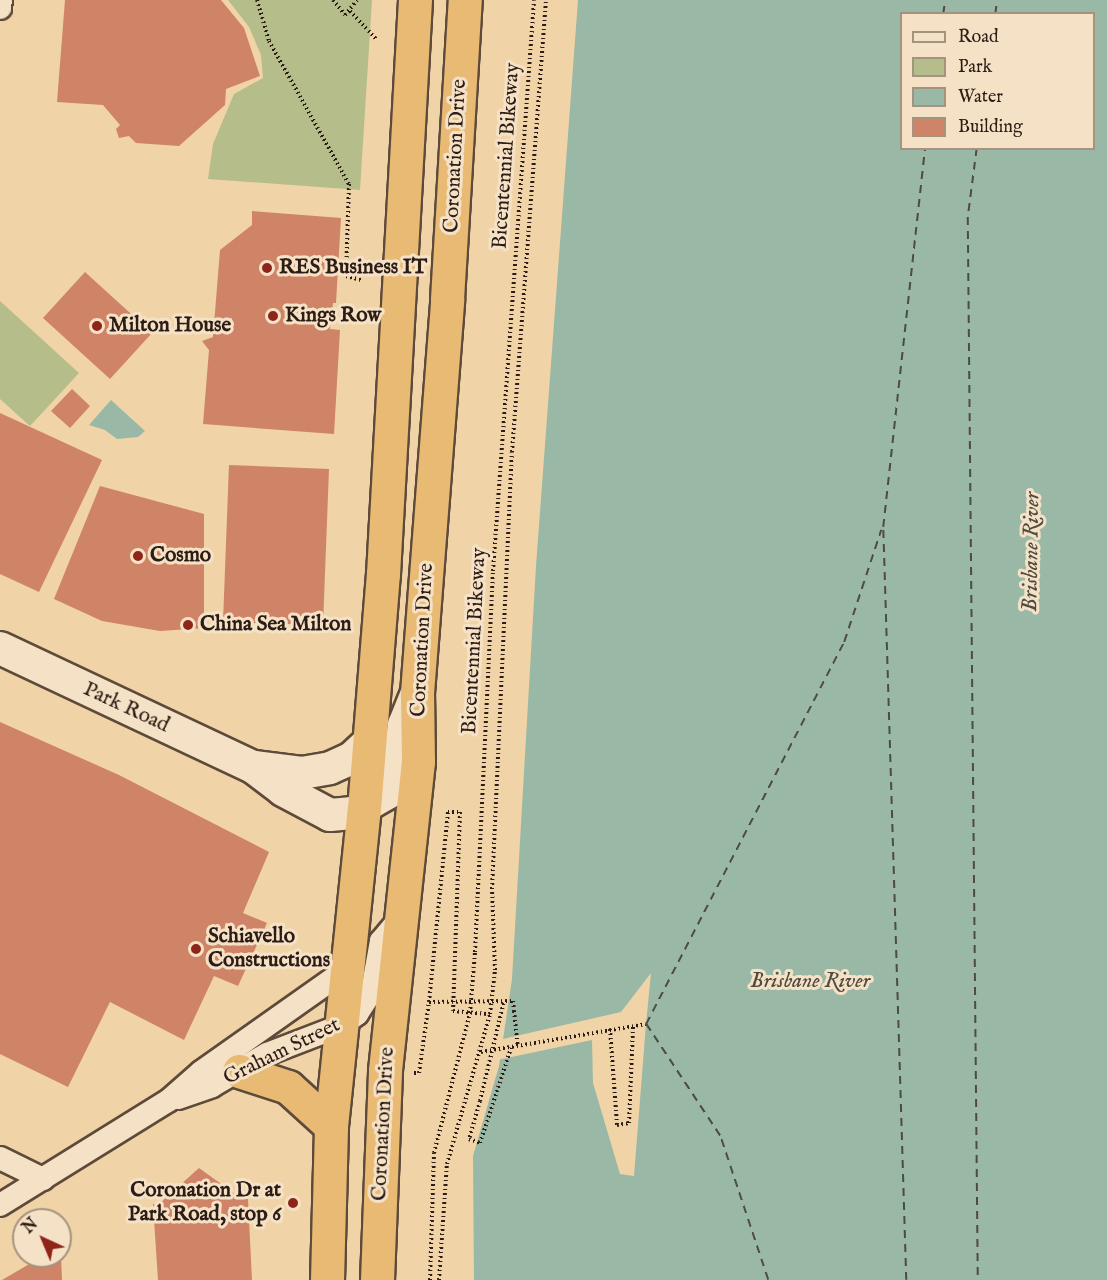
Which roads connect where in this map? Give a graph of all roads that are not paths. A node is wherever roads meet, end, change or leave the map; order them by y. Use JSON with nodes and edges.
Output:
{"nodes":[{"id":1,"x":1,"y":0,"type":"edge"},
{"id":2,"x":415,"y":0,"type":"edge"},
{"id":3,"x":465,"y":0,"type":"edge"},
{"id":4,"x":0,"y":8,"type":"edge"},
{"id":5,"x":0,"y":648,"type":"edge"},
{"id":6,"x":417,"y":693,"type":"junction"},
{"id":7,"x":370,"y":741,"type":"junction"},
{"id":8,"x":253,"y":767,"type":"junction"},
{"id":9,"x":364,"y":808,"type":"junction"},
{"id":10,"x":402,"y":915,"type":"junction"},
{"id":11,"x":347,"y":969,"type":"junction"},
{"id":12,"x":340,"y":1026,"type":"junction"},
{"id":13,"x":239,"y":1071,"type":"junction"},
{"id":14,"x":168,"y":1101,"type":"junction"},
{"id":15,"x":331,"y":1126,"type":"junction"},
{"id":16,"x":0,"y":1158,"type":"edge"},
{"id":17,"x":43,"y":1179,"type":"junction"},
{"id":18,"x":0,"y":1205,"type":"edge"},
{"id":19,"x":327,"y":1280,"type":"edge"},
{"id":20,"x":377,"y":1280,"type":"edge"}],
"edges":[{"from":1,"to":4,"type":"street"},
{"from":2,"to":7,"type":"highway","name":"Coronation Drive"},
{"from":3,"to":6,"type":"highway","name":"Coronation Drive"},
{"from":5,"to":8,"type":"street","name":"Park Road"},
{"from":6,"to":9,"type":"street","name":"Park Road"},
{"from":6,"to":10,"type":"highway","name":"Coronation Drive"},
{"from":7,"to":8,"type":"street","name":"Park Road"},
{"from":7,"to":9,"type":"highway","name":"Coronation Drive"},
{"from":8,"to":9,"type":"street","name":"Park Road"},
{"from":9,"to":11,"type":"highway","name":"Coronation Drive"},
{"from":10,"to":12,"type":"street","name":"Graham Street"},
{"from":10,"to":20,"type":"highway","name":"Coronation Drive"},
{"from":11,"to":12,"type":"highway","name":"Coronation Drive"},
{"from":11,"to":14,"type":"street","name":"Graham Street"},
{"from":12,"to":13,"type":"street","name":"Graham Street"},
{"from":12,"to":15,"type":"highway","name":"Coronation Drive"},
{"from":13,"to":14,"type":"street","name":"Graham Street"},
{"from":13,"to":15,"type":"highway"},
{"from":14,"to":17,"type":"street","name":"Graham Street"},
{"from":15,"to":19,"type":"highway","name":"Coronation Drive"},
{"from":16,"to":17,"type":"street"},
{"from":17,"to":18,"type":"street","name":"Graham Street"}]}
